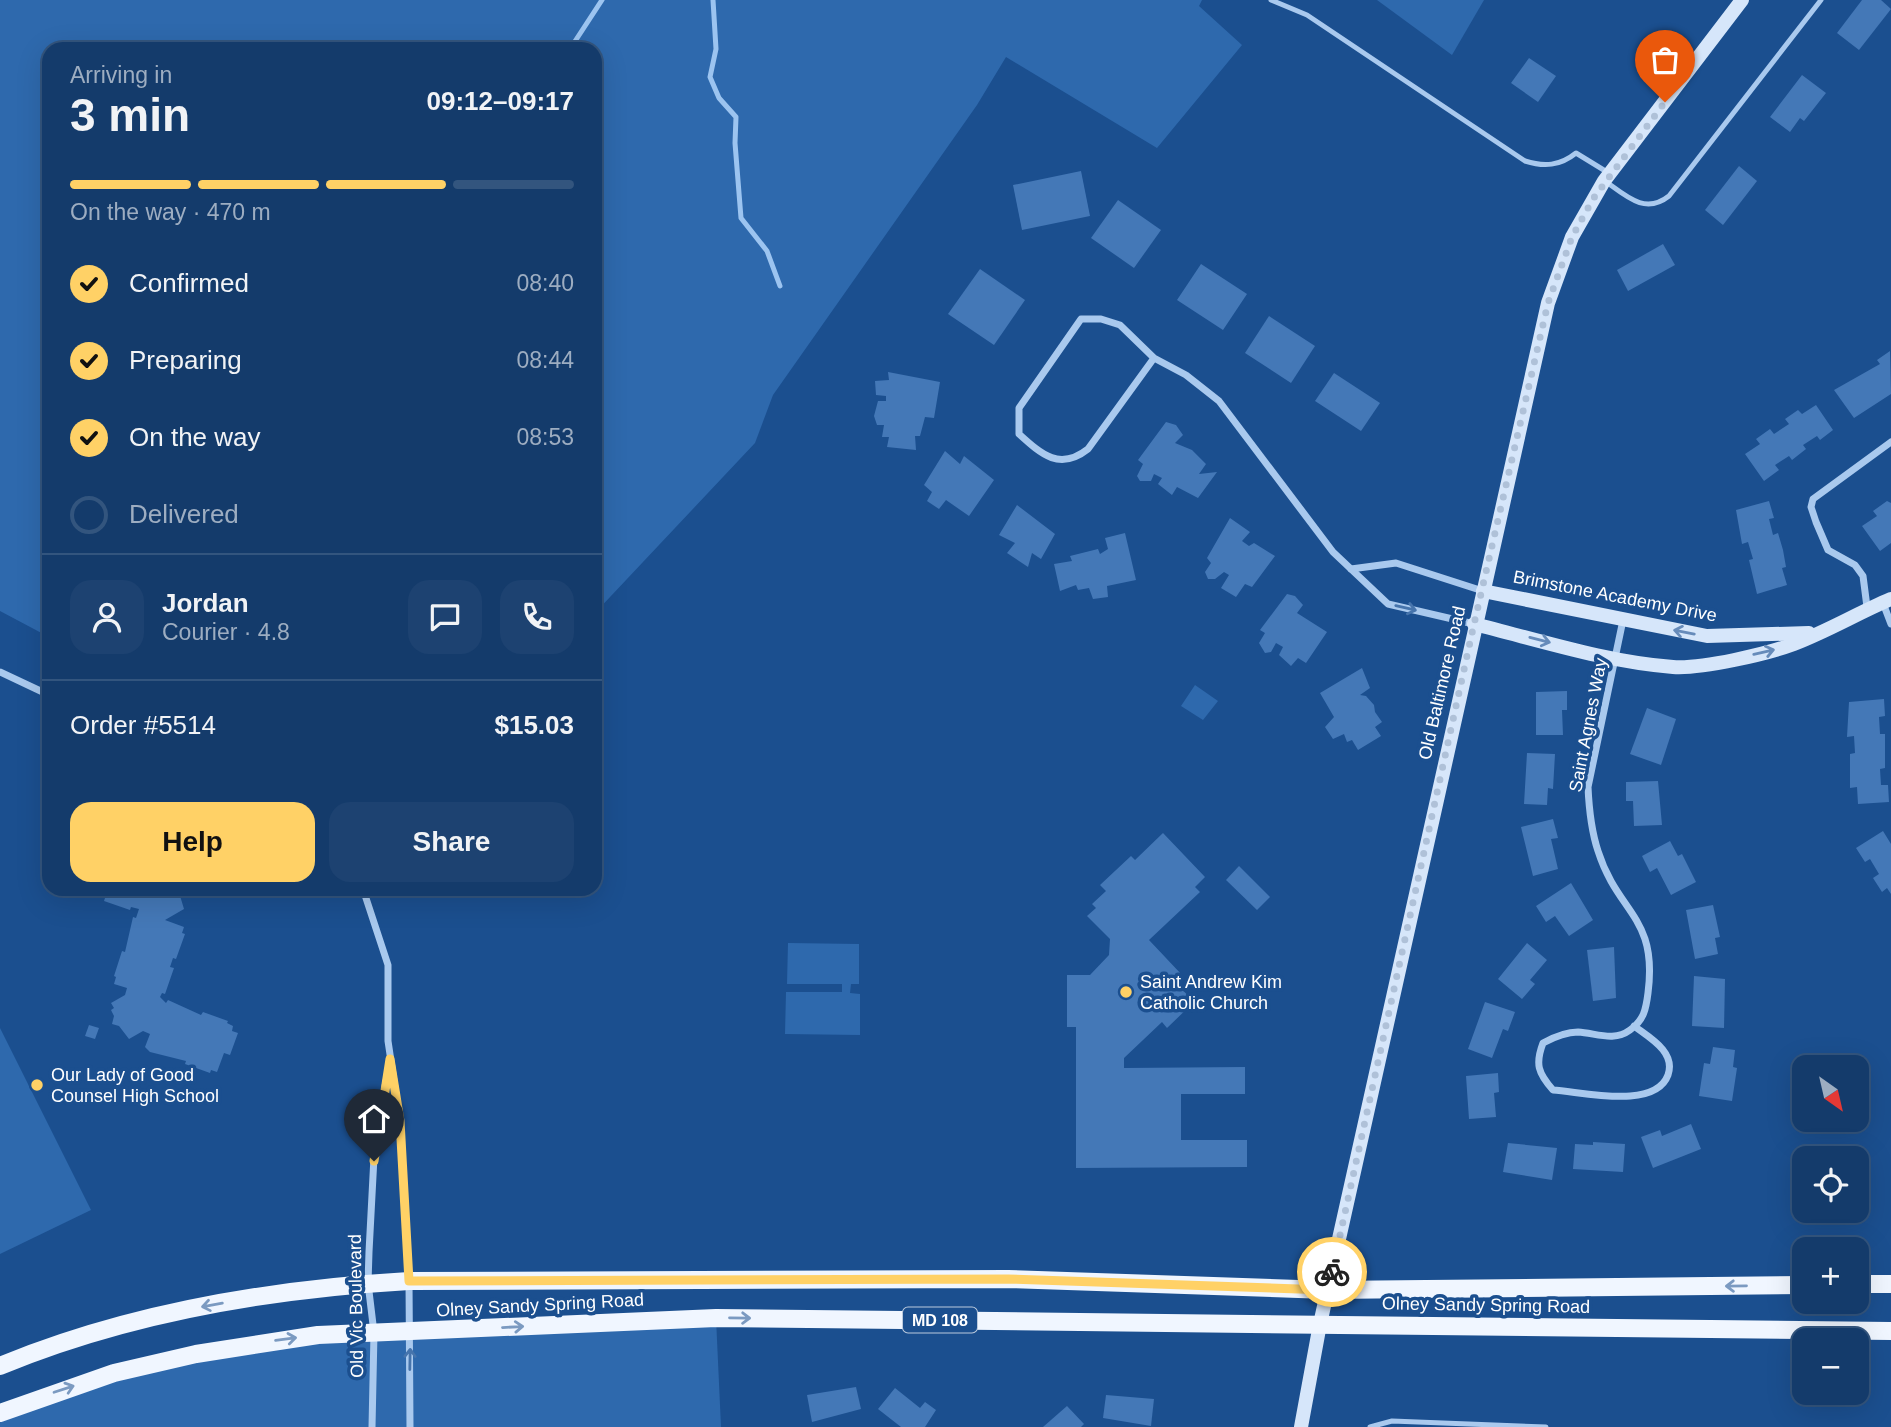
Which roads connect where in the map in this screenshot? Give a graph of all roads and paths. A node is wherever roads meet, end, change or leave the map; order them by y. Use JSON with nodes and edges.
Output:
{"nodes":[{"id":1,"x":1272,"y":0,"type":"edge"},
{"id":2,"x":1742,"y":0,"type":"edge"},
{"id":3,"x":1821,"y":0,"type":"edge"},
{"id":4,"x":1607,"y":177,"type":"junction"},
{"id":5,"x":1154,"y":358,"type":"junction"},
{"id":6,"x":1891,"y":442,"type":"edge"},
{"id":7,"x":1352,"y":569,"type":"junction"},
{"id":8,"x":1483,"y":591,"type":"junction"},
{"id":9,"x":1887,"y":600,"type":"edge"},
{"id":10,"x":1867,"y":607,"type":"junction"},
{"id":11,"x":1623,"y":620,"type":"junction"},
{"id":12,"x":1474,"y":624,"type":"junction"},
{"id":13,"x":1891,"y":624,"type":"edge"},
{"id":14,"x":1825,"y":632,"type":"junction"},
{"id":15,"x":1616,"y":658,"type":"junction"},
{"id":16,"x":0,"y":672,"type":"edge"},
{"id":17,"x":42,"y":692,"type":"edge"},
{"id":18,"x":365,"y":896,"type":"edge"},
{"id":19,"x":1634,"y":1026,"type":"junction"},
{"id":20,"x":390,"y":1059,"type":"junction"},
{"id":21,"x":409,"y":1281,"type":"junction"},
{"id":22,"x":368,"y":1283,"type":"junction"},
{"id":23,"x":1869,"y":1284,"type":"edge"},
{"id":24,"x":1891,"y":1284,"type":"edge"},
{"id":25,"x":1792,"y":1285,"type":"edge"},
{"id":26,"x":1327,"y":1290,"type":"junction"},
{"id":27,"x":1320,"y":1324,"type":"junction"},
{"id":28,"x":1891,"y":1331,"type":"edge"},
{"id":29,"x":410,"y":1332,"type":"junction"},
{"id":30,"x":374,"y":1333,"type":"junction"},
{"id":31,"x":0,"y":1366,"type":"edge"},
{"id":32,"x":0,"y":1413,"type":"edge"},
{"id":33,"x":372,"y":1427,"type":"edge"},
{"id":34,"x":410,"y":1427,"type":"edge"},
{"id":35,"x":1301,"y":1427,"type":"edge"},
{"id":36,"x":1370,"y":1427,"type":"edge"},
{"id":37,"x":1546,"y":1427,"type":"edge"}],
"edges":[{"from":1,"to":4,"type":"lane"},
{"from":2,"to":4,"type":"street","name":"Old Baltimore Road"},
{"from":3,"to":4,"type":"lane"},
{"from":4,"to":8,"type":"street","name":"Old Baltimore Road"},
{"from":5,"to":5,"type":"street"},
{"from":5,"to":7,"type":"street"},
{"from":6,"to":10,"type":"street"},
{"from":7,"to":8,"type":"street"},
{"from":7,"to":12,"type":"street","one_way":true},
{"from":8,"to":11,"type":"street","name":"Brimstone Academy Drive"},
{"from":8,"to":12,"type":"street","name":"Old Baltimore Road"},
{"from":9,"to":10,"type":"street","name":"Brimstone Academy Drive"},
{"from":9,"to":13,"type":"street"},
{"from":10,"to":14,"type":"street","name":"Brimstone Academy Drive"},
{"from":14,"to":11,"type":"street","name":"Brimstone Academy Drive","one_way":true},
{"from":11,"to":15,"type":"street","name":"Saint Agnes Way"},
{"from":12,"to":15,"type":"street","name":"Brimstone Academy Drive","one_way":true},
{"from":12,"to":26,"type":"street","name":"Old Baltimore Road"},
{"from":15,"to":14,"type":"street","name":"Brimstone Academy Drive","one_way":true},
{"from":15,"to":19,"type":"street","name":"Saint Agnes Way"},
{"from":16,"to":17,"type":"street"},
{"from":18,"to":20,"type":"street","name":"Old Vic Boulevard"},
{"from":19,"to":19,"type":"street"},
{"from":20,"to":21,"type":"street","name":"Old Vic Boulevard"},
{"from":20,"to":22,"type":"street","name":"Old Vic Boulevard"},
{"from":21,"to":22,"type":"main road","name":"Olney Sandy Spring Road"},
{"from":21,"to":26,"type":"main road","name":"Olney Sandy Spring Road"},
{"from":21,"to":29,"type":"street","name":"Old Vic Boulevard"},
{"from":22,"to":30,"type":"street","name":"Old Vic Boulevard"},
{"from":22,"to":31,"type":"main road","name":"Olney Sandy Spring Road","one_way":true},
{"from":23,"to":24,"type":"main road"},
{"from":25,"to":26,"type":"main road","name":"Olney Sandy Spring Road","one_way":true},
{"from":26,"to":27,"type":"street","name":"Old Baltimore Road"},
{"from":27,"to":28,"type":"main road","name":"Olney Sandy Spring Road","number":"MD 108"},
{"from":29,"to":27,"type":"main road","name":"Olney Sandy Spring Road","number":"MD 108","one_way":true},
{"from":27,"to":35,"type":"street","name":"Old Baltimore Road"},
{"from":29,"to":30,"type":"main road","name":"Olney Sandy Spring Road","number":"MD 108"},
{"from":34,"to":29,"type":"street","name":"Old Vic Boulevard","one_way":true},
{"from":32,"to":30,"type":"main road","name":"Olney Sandy Spring Road","number":"MD 108","one_way":true},
{"from":30,"to":33,"type":"street","name":"Old Vic Boulevard"},
{"from":36,"to":37,"type":"lane"}]}
